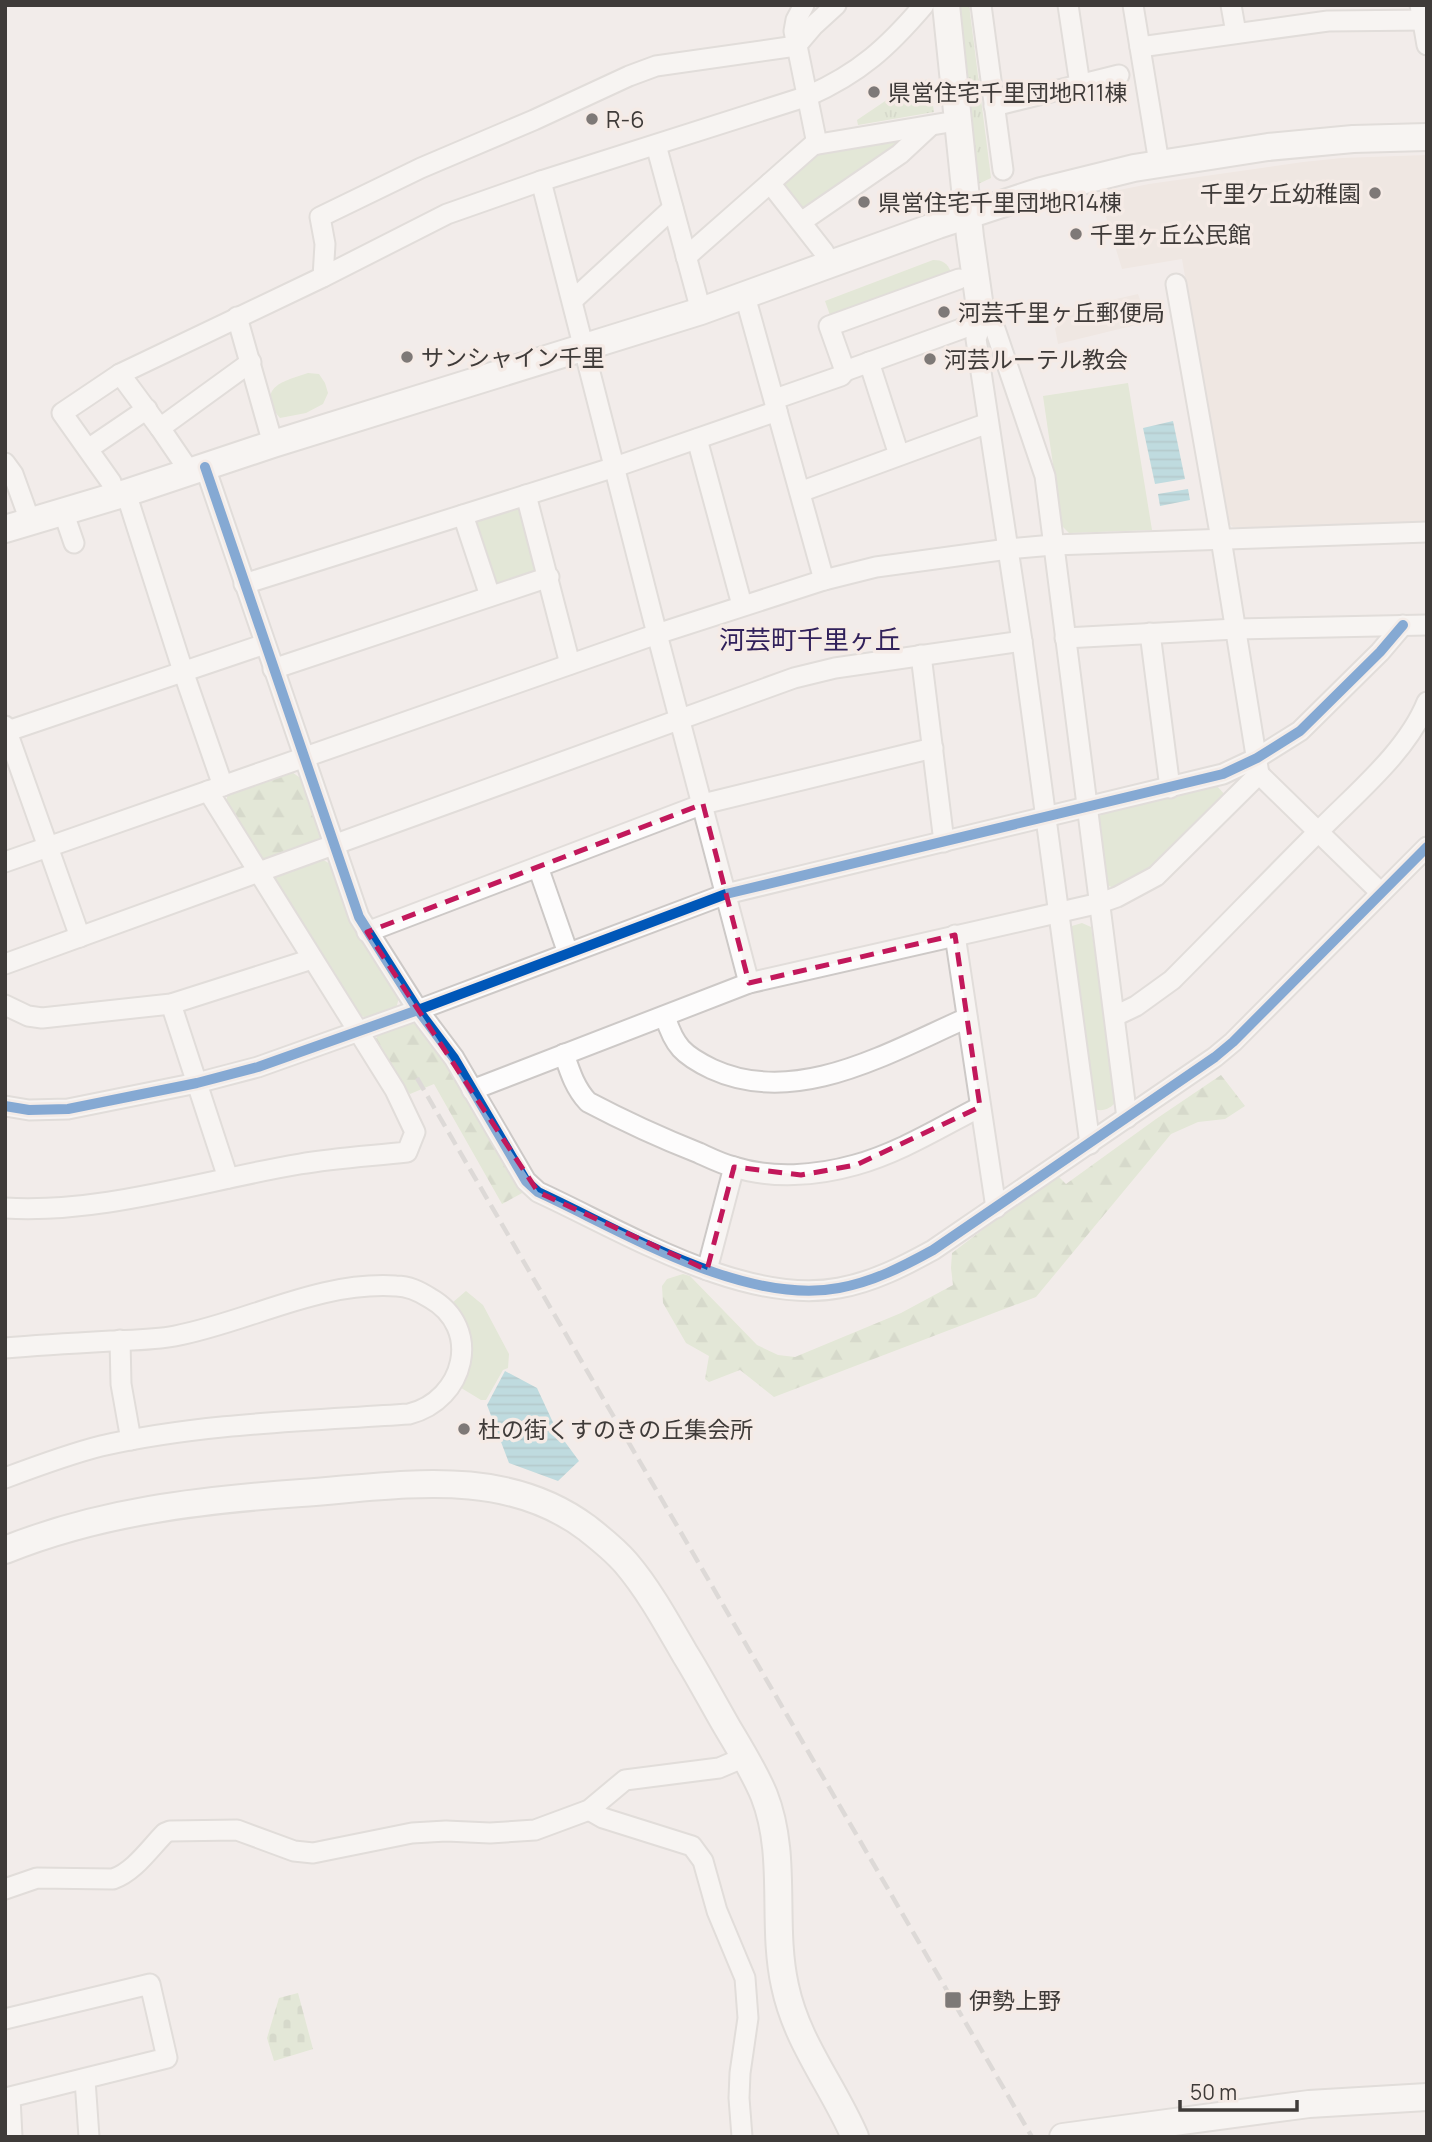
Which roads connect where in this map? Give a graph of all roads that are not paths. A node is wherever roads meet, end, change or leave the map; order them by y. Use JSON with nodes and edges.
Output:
{"nodes":[{"id":1,"x":804,"y":5,"type":"edge"},
{"id":2,"x":836,"y":5,"type":"edge"},
{"id":3,"x":946,"y":5,"type":"edge"},
{"id":4,"x":1068,"y":5,"type":"edge"},
{"id":5,"x":1133,"y":5,"type":"edge"},
{"id":6,"x":1231,"y":5,"type":"edge"},
{"id":7,"x":984,"y":6,"type":"edge"},
{"id":8,"x":919,"y":7,"type":"edge"},
{"id":9,"x":1326,"y":13,"type":"edge"},
{"id":10,"x":1423,"y":15,"type":"edge"},
{"id":11,"x":1236,"y":33,"type":"junction"},
{"id":12,"x":796,"y":46,"type":"junction"},
{"id":13,"x":1427,"y":46,"type":"edge"},
{"id":14,"x":1140,"y":47,"type":"junction"},
{"id":15,"x":1119,"y":75,"type":"dead end"},
{"id":16,"x":1080,"y":85,"type":"junction"},
{"id":17,"x":808,"y":96,"type":"junction"},
{"id":18,"x":994,"y":106,"type":"junction"},
{"id":19,"x":1427,"y":136,"type":"edge"},
{"id":20,"x":817,"y":144,"type":"junction"},
{"id":21,"x":656,"y":145,"type":"junction"},
{"id":22,"x":1159,"y":163,"type":"junction"},
{"id":23,"x":1003,"y":170,"type":"dead end"},
{"id":24,"x":541,"y":181,"type":"junction"},
{"id":25,"x":770,"y":183,"type":"junction"},
{"id":26,"x":673,"y":208,"type":"junction"},
{"id":27,"x":968,"y":216,"type":"junction"},
{"id":28,"x":801,"y":222,"type":"junction"},
{"id":29,"x":824,"y":252,"type":"dead end"},
{"id":30,"x":686,"y":257,"type":"junction"},
{"id":31,"x":323,"y":276,"type":"junction"},
{"id":32,"x":959,"y":279,"type":"dead end"},
{"id":33,"x":1176,"y":284,"type":"dead end"},
{"id":34,"x":745,"y":296,"type":"junction"},
{"id":35,"x":573,"y":300,"type":"junction"},
{"id":36,"x":701,"y":311,"type":"junction"},
{"id":37,"x":237,"y":317,"type":"junction"},
{"id":38,"x":982,"y":323,"type":"junction"},
{"id":39,"x":584,"y":347,"type":"junction"},
{"id":40,"x":251,"y":362,"type":"junction"},
{"id":41,"x":869,"y":362,"type":"junction"},
{"id":42,"x":845,"y":371,"type":"junction"},
{"id":43,"x":120,"y":374,"type":"junction"},
{"id":44,"x":776,"y":405,"type":"junction"},
{"id":45,"x":147,"y":409,"type":"junction"},
{"id":46,"x":988,"y":423,"type":"junction"},
{"id":47,"x":160,"y":428,"type":"junction"},
{"id":48,"x":697,"y":439,"type":"junction"},
{"id":49,"x":273,"y":444,"type":"junction"},
{"id":50,"x":88,"y":449,"type":"junction"},
{"id":51,"x":899,"y":455,"type":"junction"},
{"id":52,"x":5,"y":463,"type":"edge"},
{"id":53,"x":615,"y":467,"type":"junction"},
{"id":54,"x":197,"y":470,"type":"junction"},
{"id":55,"x":800,"y":492,"type":"junction"},
{"id":56,"x":121,"y":494,"type":"junction"},
{"id":57,"x":526,"y":495,"type":"junction"},
{"id":58,"x":63,"y":511,"type":"junction"},
{"id":59,"x":463,"y":515,"type":"junction"},
{"id":60,"x":18,"y":525,"type":"edge"},
{"id":61,"x":1427,"y":533,"type":"edge"},
{"id":62,"x":1221,"y":539,"type":"junction"},
{"id":63,"x":74,"y":543,"type":"dead end"},
{"id":64,"x":1053,"y":545,"type":"junction"},
{"id":65,"x":1007,"y":549,"type":"junction"},
{"id":66,"x":548,"y":577,"type":"junction"},
{"id":67,"x":824,"y":580,"type":"junction"},
{"id":68,"x":244,"y":584,"type":"junction"},
{"id":69,"x":490,"y":596,"type":"junction"},
{"id":70,"x":742,"y":606,"type":"junction"},
{"id":71,"x":1403,"y":625,"type":"junction"},
{"id":72,"x":1427,"y":625,"type":"edge"},
{"id":73,"x":1236,"y":629,"type":"junction"},
{"id":74,"x":1150,"y":633,"type":"junction"},
{"id":75,"x":657,"y":634,"type":"junction"},
{"id":76,"x":1065,"y":638,"type":"junction"},
{"id":77,"x":1022,"y":641,"type":"junction"},
{"id":78,"x":265,"y":644,"type":"junction"},
{"id":79,"x":921,"y":655,"type":"junction"},
{"id":80,"x":569,"y":664,"type":"junction"},
{"id":81,"x":273,"y":669,"type":"junction"},
{"id":82,"x":183,"y":671,"type":"junction"},
{"id":83,"x":1427,"y":702,"type":"edge"},
{"id":84,"x":680,"y":720,"type":"junction"},
{"id":85,"x":6,"y":730,"type":"edge"},
{"id":86,"x":933,"y":748,"type":"junction"},
{"id":87,"x":303,"y":758,"type":"junction"},
{"id":88,"x":1258,"y":766,"type":"junction"},
{"id":89,"x":1170,"y":788,"type":"junction"},
{"id":90,"x":216,"y":789,"type":"junction"},
{"id":91,"x":703,"y":804,"type":"junction"},
{"id":92,"x":1087,"y":807,"type":"junction"},
{"id":93,"x":1046,"y":817,"type":"junction"},
{"id":94,"x":1318,"y":831,"type":"junction"},
{"id":95,"x":944,"y":842,"type":"junction"},
{"id":96,"x":335,"y":845,"type":"junction"},
{"id":97,"x":48,"y":847,"type":"junction"},
{"id":98,"x":1425,"y":851,"type":"edge"},
{"id":99,"x":5,"y":862,"type":"edge"},
{"id":100,"x":538,"y":867,"type":"junction"},
{"id":101,"x":260,"y":871,"type":"junction"},
{"id":102,"x":1380,"y":892,"type":"junction"},
{"id":103,"x":726,"y":894,"type":"junction"},
{"id":104,"x":1100,"y":903,"type":"junction"},
{"id":105,"x":1059,"y":911,"type":"junction"},
{"id":106,"x":367,"y":932,"type":"junction"},
{"id":107,"x":955,"y":935,"type":"junction"},
{"id":108,"x":80,"y":937,"type":"junction"},
{"id":109,"x":568,"y":953,"type":"junction"},
{"id":110,"x":312,"y":959,"type":"junction"},
{"id":111,"x":5,"y":964,"type":"edge"},
{"id":112,"x":749,"y":983,"type":"junction"},
{"id":113,"x":171,"y":1004,"type":"junction"},
{"id":114,"x":5,"y":1005,"type":"edge"},
{"id":115,"x":418,"y":1010,"type":"junction"},
{"id":116,"x":665,"y":1016,"type":"junction"},
{"id":117,"x":1115,"y":1016,"type":"junction"},
{"id":118,"x":967,"y":1018,"type":"junction"},
{"id":119,"x":358,"y":1032,"type":"junction"},
{"id":120,"x":564,"y":1054,"type":"junction"},
{"id":121,"x":197,"y":1083,"type":"junction"},
{"id":122,"x":472,"y":1090,"type":"junction"},
{"id":123,"x":5,"y":1106,"type":"edge"},
{"id":124,"x":980,"y":1107,"type":"junction"},
{"id":125,"x":1127,"y":1118,"type":"junction"},
{"id":126,"x":1090,"y":1144,"type":"junction"},
{"id":127,"x":734,"y":1167,"type":"junction"},
{"id":128,"x":228,"y":1178,"type":"junction"},
{"id":129,"x":5,"y":1208,"type":"edge"},
{"id":130,"x":996,"y":1208,"type":"junction"},
{"id":131,"x":707,"y":1270,"type":"junction"},
{"id":132,"x":120,"y":1340,"type":"junction"},
{"id":133,"x":5,"y":1348,"type":"edge"},
{"id":134,"x":131,"y":1440,"type":"junction"},
{"id":135,"x":5,"y":1478,"type":"edge"},
{"id":136,"x":5,"y":1550,"type":"edge"},
{"id":137,"x":745,"y":1757,"type":"junction"},
{"id":138,"x":589,"y":1810,"type":"junction"},
{"id":139,"x":5,"y":1889,"type":"edge"},
{"id":140,"x":5,"y":2019,"type":"edge"},
{"id":141,"x":85,"y":2080,"type":"junction"},
{"id":142,"x":1427,"y":2096,"type":"edge"},
{"id":143,"x":12,"y":2137,"type":"edge"},
{"id":144,"x":89,"y":2137,"type":"edge"},
{"id":145,"x":742,"y":2137,"type":"edge"},
{"id":146,"x":855,"y":2137,"type":"edge"},
{"id":147,"x":1063,"y":2137,"type":"edge"}],
"edges":[{"from":1,"to":12,"type":"street"},
{"from":2,"to":12,"type":"street"},
{"from":3,"to":27,"type":"street"},
{"from":4,"to":16,"type":"street"},
{"from":5,"to":14,"type":"street"},
{"from":6,"to":11,"type":"street"},
{"from":7,"to":18,"type":"street"},
{"from":8,"to":17,"type":"street"},
{"from":9,"to":10,"type":"street"},
{"from":9,"to":11,"type":"street"},
{"from":10,"to":13,"type":"street"},
{"from":11,"to":14,"type":"street"},
{"from":12,"to":17,"type":"street"},
{"from":12,"to":31,"type":"street"},
{"from":14,"to":22,"type":"street"},
{"from":15,"to":16,"type":"street"},
{"from":16,"to":18,"type":"street"},
{"from":17,"to":20,"type":"street"},
{"from":17,"to":21,"type":"street"},
{"from":18,"to":23,"type":"street"},
{"from":19,"to":22,"type":"street"},
{"from":20,"to":25,"type":"street"},
{"from":20,"to":28,"type":"street"},
{"from":21,"to":24,"type":"street"},
{"from":21,"to":26,"type":"street"},
{"from":22,"to":27,"type":"street"},
{"from":24,"to":31,"type":"street"},
{"from":24,"to":35,"type":"street"},
{"from":25,"to":28,"type":"street"},
{"from":25,"to":30,"type":"street"},
{"from":26,"to":30,"type":"street"},
{"from":26,"to":35,"type":"street"},
{"from":27,"to":34,"type":"street"},
{"from":27,"to":38,"type":"street"},
{"from":28,"to":29,"type":"street"},
{"from":30,"to":36,"type":"street"},
{"from":31,"to":37,"type":"street"},
{"from":32,"to":42,"type":"street"},
{"from":33,"to":62,"type":"street"},
{"from":34,"to":36,"type":"street"},
{"from":34,"to":44,"type":"street"},
{"from":35,"to":39,"type":"street"},
{"from":36,"to":39,"type":"street"},
{"from":37,"to":40,"type":"street"},
{"from":37,"to":43,"type":"street"},
{"from":38,"to":41,"type":"street"},
{"from":38,"to":46,"type":"street"},
{"from":38,"to":64,"type":"street"},
{"from":39,"to":49,"type":"street"},
{"from":39,"to":53,"type":"street"},
{"from":40,"to":47,"type":"street"},
{"from":40,"to":49,"type":"street"},
{"from":41,"to":42,"type":"street"},
{"from":41,"to":51,"type":"street"},
{"from":42,"to":44,"type":"street"},
{"from":43,"to":45,"type":"street"},
{"from":43,"to":50,"type":"street"},
{"from":44,"to":48,"type":"street"},
{"from":44,"to":55,"type":"street"},
{"from":45,"to":47,"type":"street"},
{"from":45,"to":50,"type":"street"},
{"from":46,"to":51,"type":"street"},
{"from":46,"to":65,"type":"street"},
{"from":47,"to":54,"type":"street"},
{"from":48,"to":53,"type":"street"},
{"from":48,"to":70,"type":"street"},
{"from":49,"to":54,"type":"street"},
{"from":50,"to":56,"type":"street"},
{"from":51,"to":55,"type":"street"},
{"from":52,"to":60,"type":"street"},
{"from":53,"to":57,"type":"street"},
{"from":53,"to":75,"type":"street"},
{"from":54,"to":56,"type":"street"},
{"from":54,"to":68,"type":"street"},
{"from":55,"to":67,"type":"street"},
{"from":56,"to":58,"type":"street"},
{"from":56,"to":82,"type":"street"},
{"from":57,"to":59,"type":"street"},
{"from":57,"to":66,"type":"street"},
{"from":58,"to":60,"type":"street"},
{"from":58,"to":63,"type":"street"},
{"from":59,"to":68,"type":"street"},
{"from":59,"to":69,"type":"street"},
{"from":61,"to":62,"type":"street"},
{"from":62,"to":64,"type":"street"},
{"from":62,"to":73,"type":"street"},
{"from":64,"to":65,"type":"street"},
{"from":64,"to":76,"type":"street"},
{"from":65,"to":67,"type":"street"},
{"from":65,"to":77,"type":"street"},
{"from":66,"to":69,"type":"street"},
{"from":66,"to":80,"type":"street"},
{"from":67,"to":70,"type":"street"},
{"from":68,"to":78,"type":"street"},
{"from":69,"to":81,"type":"street"},
{"from":70,"to":75,"type":"street"},
{"from":71,"to":72,"type":"street"},
{"from":71,"to":73,"type":"street"},
{"from":71,"to":88,"type":"street"},
{"from":73,"to":74,"type":"street"},
{"from":73,"to":88,"type":"street"},
{"from":74,"to":76,"type":"street"},
{"from":74,"to":89,"type":"street"},
{"from":75,"to":80,"type":"street"},
{"from":75,"to":84,"type":"street"},
{"from":76,"to":92,"type":"street"},
{"from":77,"to":79,"type":"street"},
{"from":77,"to":93,"type":"street"},
{"from":78,"to":81,"type":"street"},
{"from":78,"to":82,"type":"street"},
{"from":79,"to":84,"type":"street"},
{"from":79,"to":86,"type":"street"},
{"from":80,"to":87,"type":"street"},
{"from":81,"to":87,"type":"street"},
{"from":82,"to":85,"type":"street"},
{"from":82,"to":90,"type":"street"},
{"from":83,"to":94,"type":"street"},
{"from":84,"to":91,"type":"street"},
{"from":84,"to":96,"type":"street"},
{"from":85,"to":97,"type":"street"},
{"from":86,"to":91,"type":"street"},
{"from":86,"to":95,"type":"street"},
{"from":87,"to":90,"type":"street"},
{"from":87,"to":96,"type":"street"},
{"from":88,"to":89,"type":"street"},
{"from":88,"to":94,"type":"street"},
{"from":88,"to":104,"type":"street"},
{"from":89,"to":92,"type":"street"},
{"from":90,"to":97,"type":"street"},
{"from":90,"to":101,"type":"street"},
{"from":91,"to":100,"type":"street"},
{"from":91,"to":103,"type":"street"},
{"from":92,"to":93,"type":"street"},
{"from":92,"to":104,"type":"street"},
{"from":93,"to":95,"type":"street"},
{"from":93,"to":105,"type":"street"},
{"from":94,"to":102,"type":"street"},
{"from":94,"to":117,"type":"street"},
{"from":95,"to":103,"type":"street"},
{"from":96,"to":101,"type":"street"},
{"from":96,"to":106,"type":"street"},
{"from":97,"to":99,"type":"street"},
{"from":97,"to":108,"type":"street"},
{"from":98,"to":102,"type":"street"},
{"from":100,"to":106,"type":"street"},
{"from":100,"to":109,"type":"street"},
{"from":101,"to":108,"type":"street"},
{"from":101,"to":110,"type":"street"},
{"from":102,"to":125,"type":"street"},
{"from":103,"to":109,"type":"street"},
{"from":103,"to":112,"type":"street"},
{"from":104,"to":105,"type":"street"},
{"from":104,"to":117,"type":"street"},
{"from":105,"to":107,"type":"street"},
{"from":105,"to":126,"type":"street"},
{"from":106,"to":115,"type":"street"},
{"from":107,"to":112,"type":"street"},
{"from":107,"to":118,"type":"street"},
{"from":108,"to":111,"type":"street"},
{"from":109,"to":115,"type":"street"},
{"from":110,"to":113,"type":"street"},
{"from":110,"to":119,"type":"street"},
{"from":112,"to":116,"type":"street"},
{"from":113,"to":114,"type":"street"},
{"from":113,"to":121,"type":"street"},
{"from":115,"to":119,"type":"street"},
{"from":115,"to":122,"type":"street"},
{"from":116,"to":118,"type":"street"},
{"from":116,"to":120,"type":"street"},
{"from":117,"to":125,"type":"street"},
{"from":118,"to":124,"type":"street"},
{"from":119,"to":121,"type":"street"},
{"from":119,"to":128,"type":"street"},
{"from":120,"to":122,"type":"street"},
{"from":120,"to":127,"type":"street"},
{"from":121,"to":123,"type":"street"},
{"from":121,"to":128,"type":"street"},
{"from":122,"to":131,"type":"street"},
{"from":124,"to":127,"type":"street"},
{"from":124,"to":130,"type":"street"},
{"from":125,"to":126,"type":"street"},
{"from":126,"to":130,"type":"street"},
{"from":127,"to":131,"type":"street"},
{"from":128,"to":129,"type":"street"},
{"from":130,"to":131,"type":"street"},
{"from":132,"to":133,"type":"street"},
{"from":132,"to":134,"type":"street"},
{"from":132,"to":134,"type":"street"},
{"from":134,"to":135,"type":"street"},
{"from":136,"to":137,"type":"street"},
{"from":137,"to":138,"type":"street"},
{"from":137,"to":146,"type":"street"},
{"from":138,"to":139,"type":"street"},
{"from":138,"to":145,"type":"street"},
{"from":140,"to":141,"type":"street"},
{"from":141,"to":143,"type":"street"},
{"from":141,"to":144,"type":"street"},
{"from":142,"to":147,"type":"street"}]}
